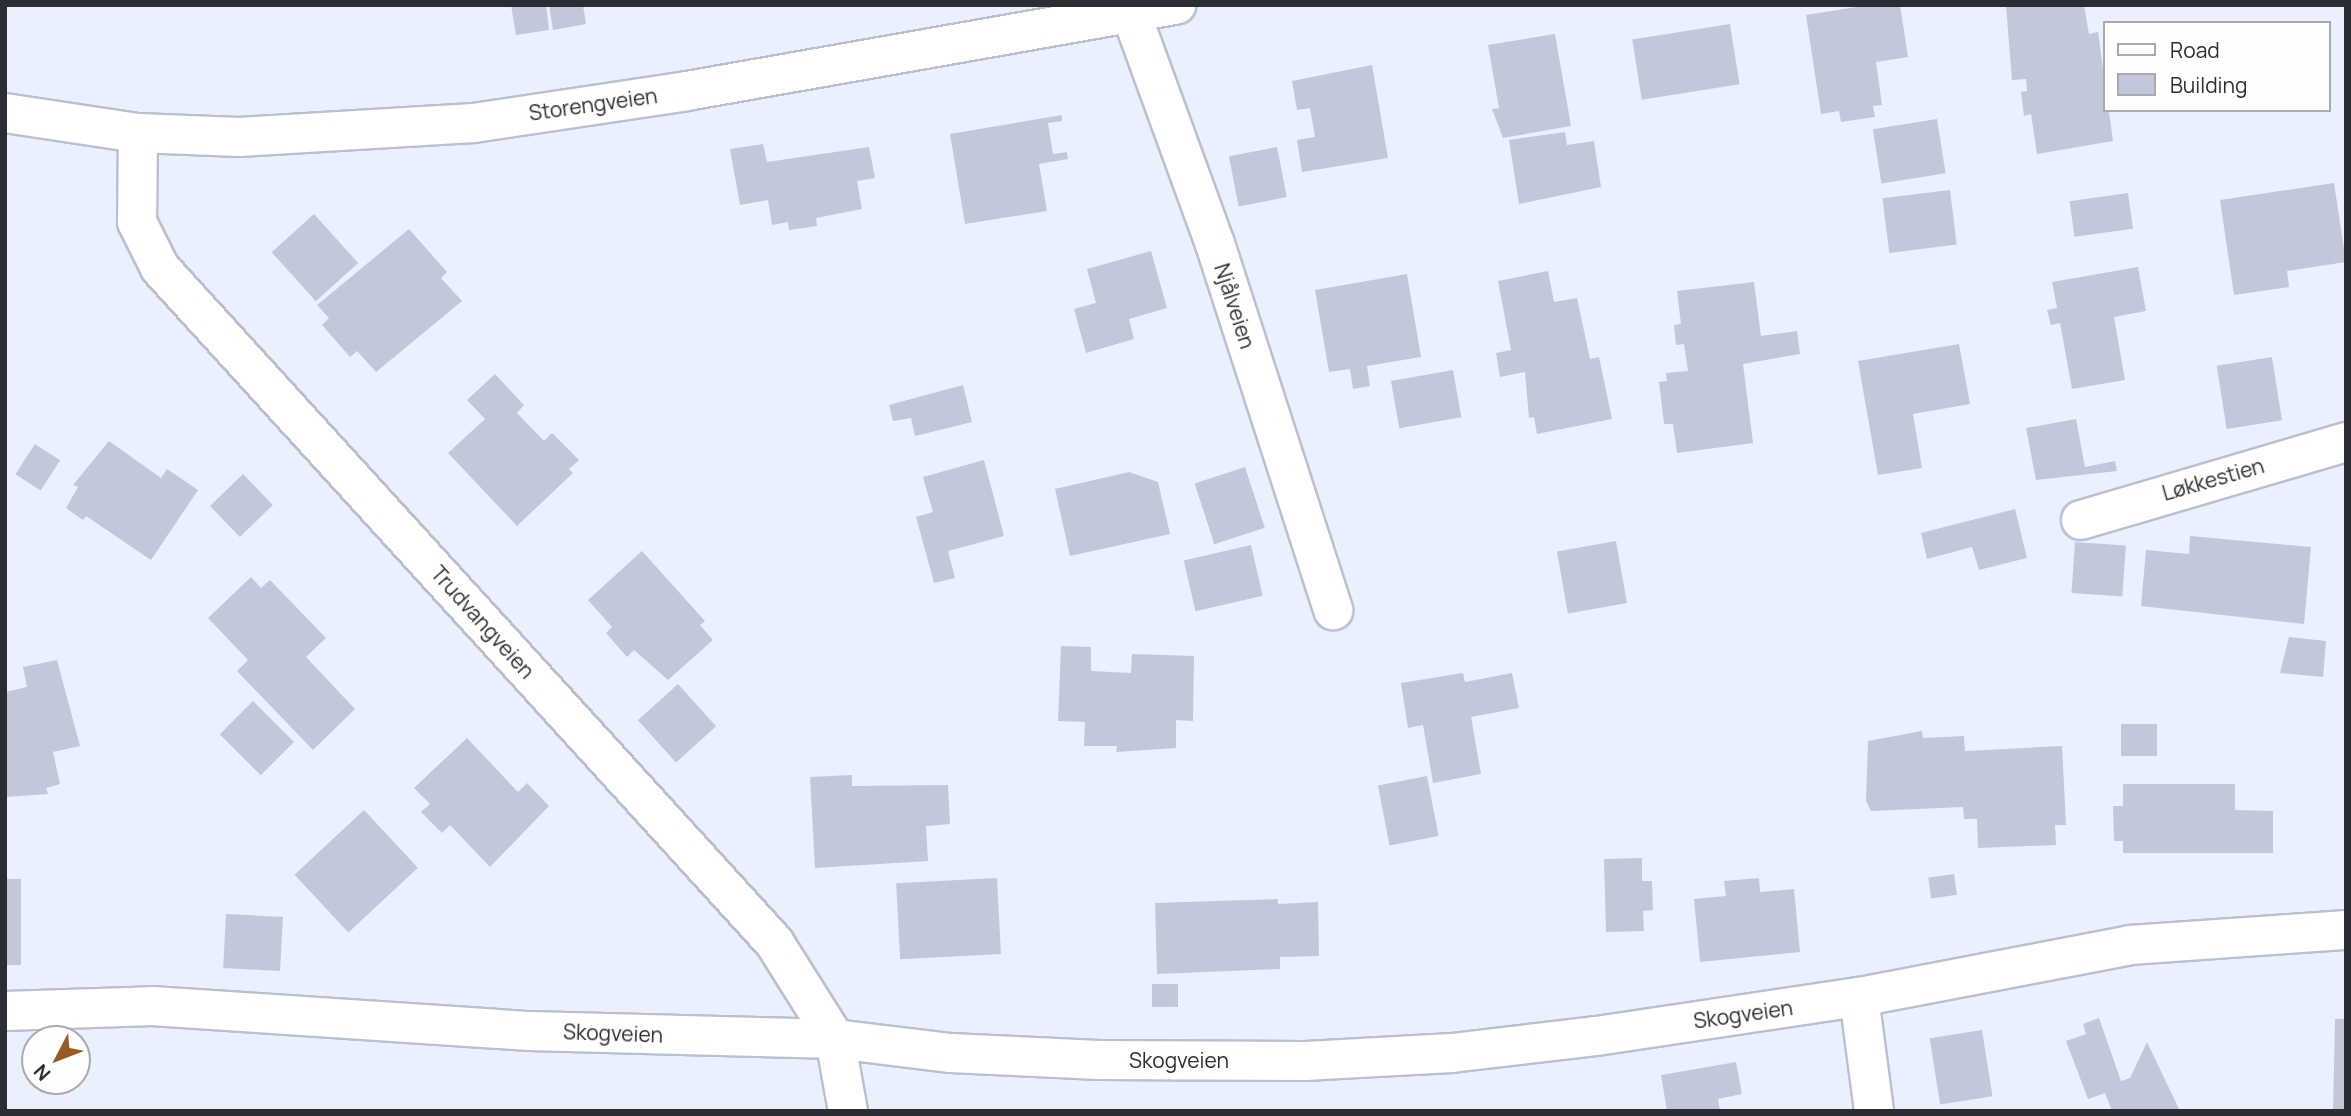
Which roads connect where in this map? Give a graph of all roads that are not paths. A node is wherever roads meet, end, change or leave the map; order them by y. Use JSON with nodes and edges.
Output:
{"nodes":[{"id":1,"x":1176,"y":5,"type":"edge"},
{"id":2,"x":1129,"y":9,"type":"edge"},
{"id":3,"x":5,"y":113,"type":"edge"},
{"id":4,"x":138,"y":132,"type":"junction"},
{"id":5,"x":2346,"y":442,"type":"edge"},
{"id":6,"x":2081,"y":520,"type":"dead end"},
{"id":7,"x":1333,"y":610,"type":"dead end"},
{"id":8,"x":2346,"y":930,"type":"edge"},
{"id":9,"x":1860,"y":997,"type":"junction"},
{"id":10,"x":5,"y":1011,"type":"edge"},
{"id":11,"x":835,"y":1039,"type":"junction"},
{"id":12,"x":848,"y":1111,"type":"edge"},
{"id":13,"x":1874,"y":1111,"type":"edge"}],
"edges":[{"from":1,"to":2,"type":"street","name":"Storengveien"},
{"from":2,"to":4,"type":"street","name":"Storengveien"},
{"from":2,"to":7,"type":"street","name":"Njålveien"},
{"from":3,"to":4,"type":"street","name":"Storengveien"},
{"from":4,"to":11,"type":"street","name":"Trudvangveien"},
{"from":5,"to":6,"type":"street","name":"Løkkestien"},
{"from":8,"to":9,"type":"street","name":"Skogveien"},
{"from":9,"to":11,"type":"street","name":"Skogveien"},
{"from":9,"to":13,"type":"street"},
{"from":10,"to":11,"type":"street","name":"Skogveien"},
{"from":11,"to":12,"type":"street","name":"Trudvangveien"}]}
